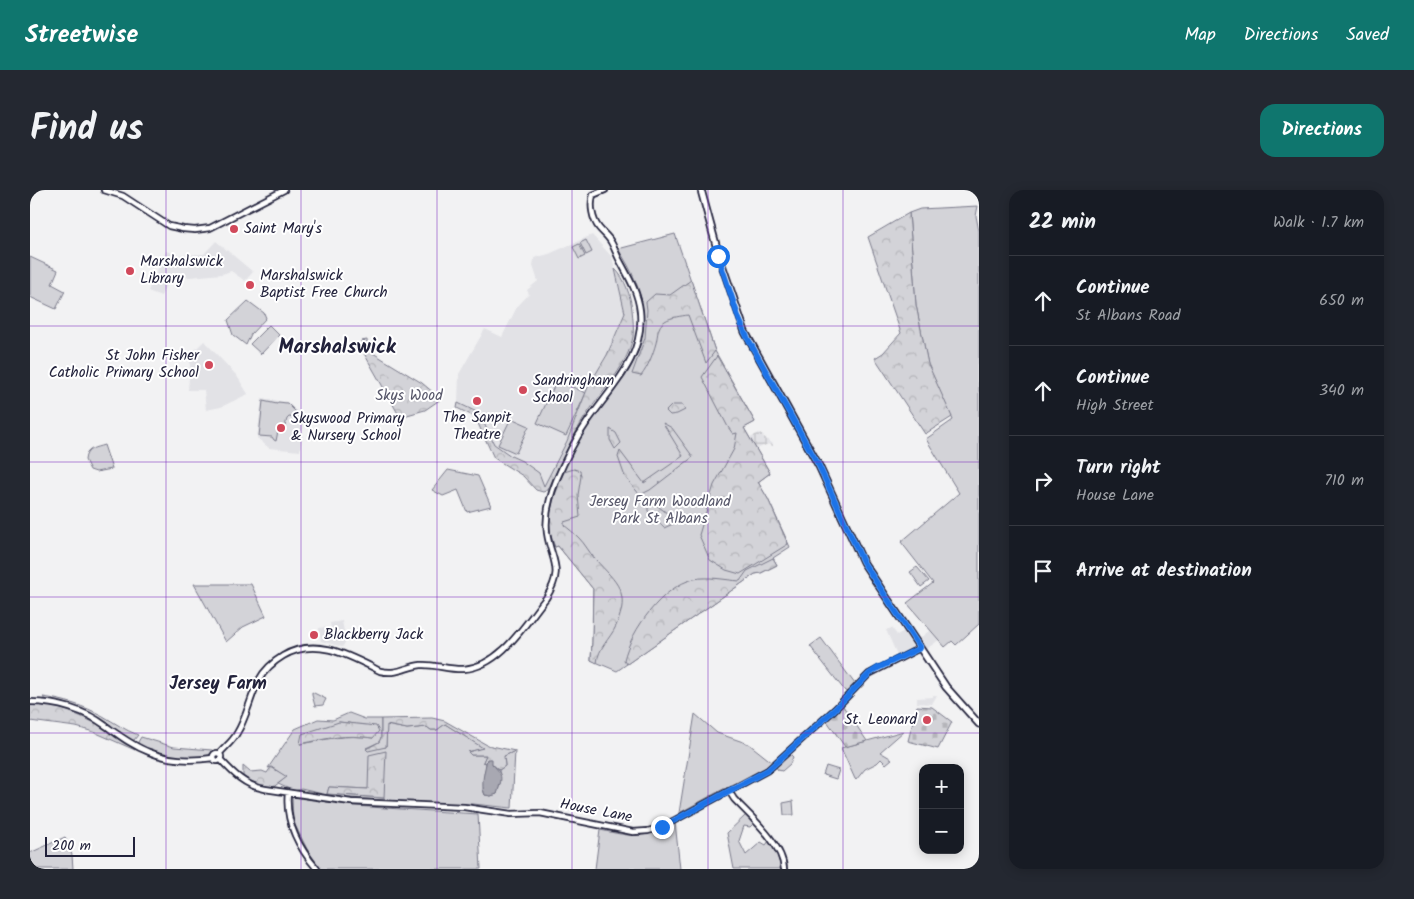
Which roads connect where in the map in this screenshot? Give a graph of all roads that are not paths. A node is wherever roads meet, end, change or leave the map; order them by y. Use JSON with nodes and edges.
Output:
{"nodes":[{"id":1,"x":104,"y":190,"type":"edge"},
{"id":2,"x":284,"y":190,"type":"edge"},
{"id":3,"x":605,"y":190,"type":"edge"},
{"id":4,"x":701,"y":190,"type":"edge"},
{"id":5,"x":920,"y":648,"type":"junction"},
{"id":6,"x":30,"y":702,"type":"edge"},
{"id":7,"x":979,"y":724,"type":"edge"},
{"id":8,"x":220,"y":756,"type":"junction"},
{"id":9,"x":729,"y":791,"type":"junction"},
{"id":10,"x":288,"y":793,"type":"junction"},
{"id":11,"x":317,"y":869,"type":"edge"},
{"id":12,"x":784,"y":869,"type":"edge"}],
"edges":[{"from":1,"to":2,"type":"street"},
{"from":3,"to":8,"type":"street"},
{"from":4,"to":5,"type":"main road"},
{"from":5,"to":7,"type":"main road"},
{"from":5,"to":9,"type":"street","name":"House Lane"},
{"from":6,"to":8,"type":"street"},
{"from":8,"to":10,"type":"street","name":"House Lane"},
{"from":9,"to":10,"type":"street","name":"House Lane"},
{"from":9,"to":12,"type":"street"},
{"from":10,"to":11,"type":"street"}]}
